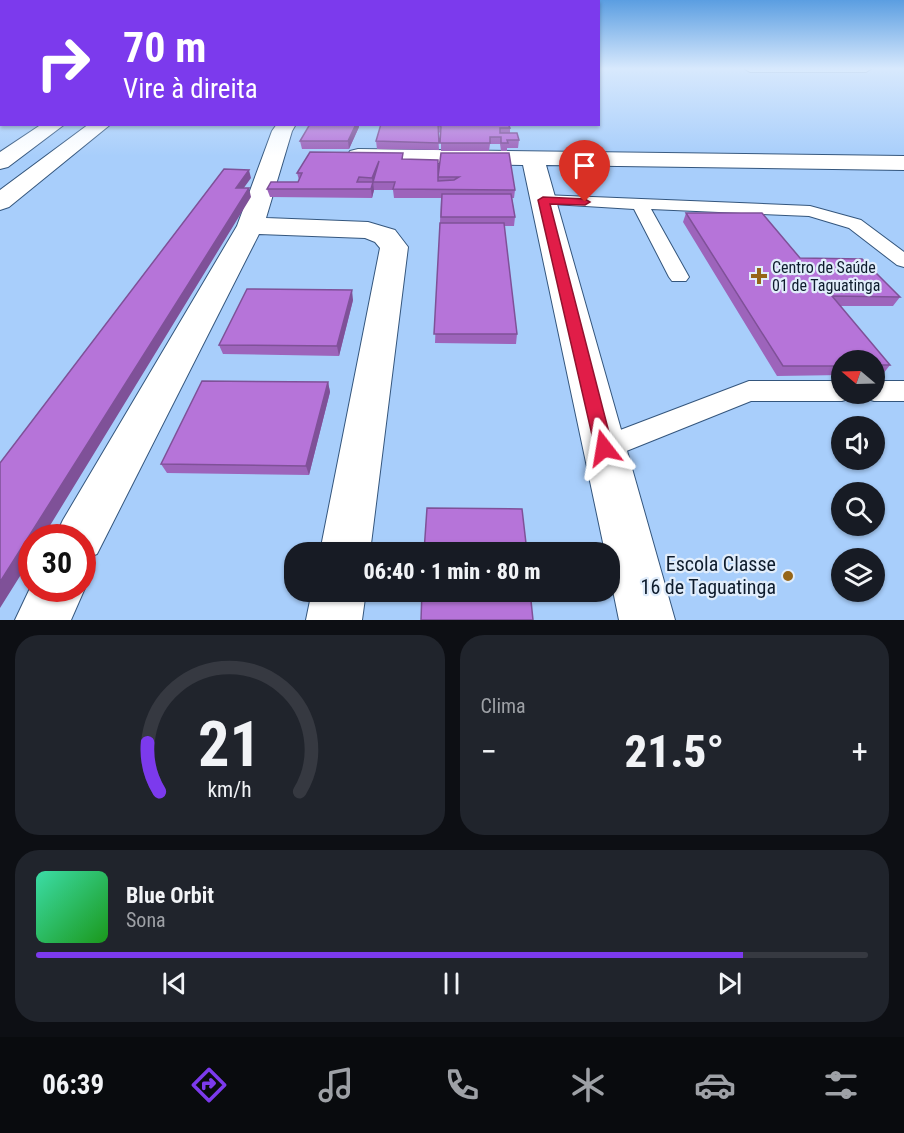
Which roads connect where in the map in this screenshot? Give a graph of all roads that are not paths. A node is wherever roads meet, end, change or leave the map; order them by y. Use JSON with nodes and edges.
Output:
{"nodes":[{"id":1,"x":53,"y":126,"type":"edge"},
{"id":2,"x":99,"y":126,"type":"edge"},
{"id":3,"x":286,"y":126,"type":"edge"},
{"id":4,"x":332,"y":155,"type":"edge"},
{"id":5,"x":533,"y":158,"type":"junction"},
{"id":6,"x":0,"y":162,"type":"edge"},
{"id":7,"x":904,"y":163,"type":"edge"},
{"id":8,"x":543,"y":200,"type":"junction"},
{"id":9,"x":0,"y":202,"type":"edge"},
{"id":10,"x":640,"y":204,"type":"junction"},
{"id":11,"x":250,"y":225,"type":"junction"},
{"id":12,"x":904,"y":261,"type":"edge"},
{"id":13,"x":679,"y":277,"type":"dead end"},
{"id":14,"x":831,"y":391,"type":"edge"},
{"id":15,"x":885,"y":391,"type":"edge"},
{"id":16,"x":904,"y":391,"type":"edge"},
{"id":17,"x":604,"y":448,"type":"junction"},
{"id":18,"x":87,"y":524,"type":"edge"},
{"id":19,"x":347,"y":542,"type":"edge"},
{"id":20,"x":52,"y":602,"type":"edge"},
{"id":21,"x":337,"y":602,"type":"edge"},
{"id":22,"x":44,"y":620,"type":"edge"},
{"id":23,"x":334,"y":620,"type":"edge"},
{"id":24,"x":647,"y":620,"type":"edge"}],
"edges":[{"from":1,"to":6,"type":"main road"},
{"from":2,"to":9,"type":"main road"},
{"from":3,"to":11,"type":"main road"},
{"from":4,"to":5,"type":"main road"},
{"from":5,"to":7,"type":"main road"},
{"from":5,"to":8,"type":"main road"},
{"from":8,"to":10,"type":"lane"},
{"from":8,"to":17,"type":"main road"},
{"from":10,"to":12,"type":"lane"},
{"from":10,"to":13,"type":"lane"},
{"from":11,"to":18,"type":"main road"},
{"from":11,"to":19,"type":"main road"},
{"from":14,"to":17,"type":"lane"},
{"from":15,"to":16,"type":"lane"},
{"from":17,"to":24,"type":"main road"},
{"from":20,"to":22,"type":"main road"},
{"from":21,"to":23,"type":"main road"}]}
